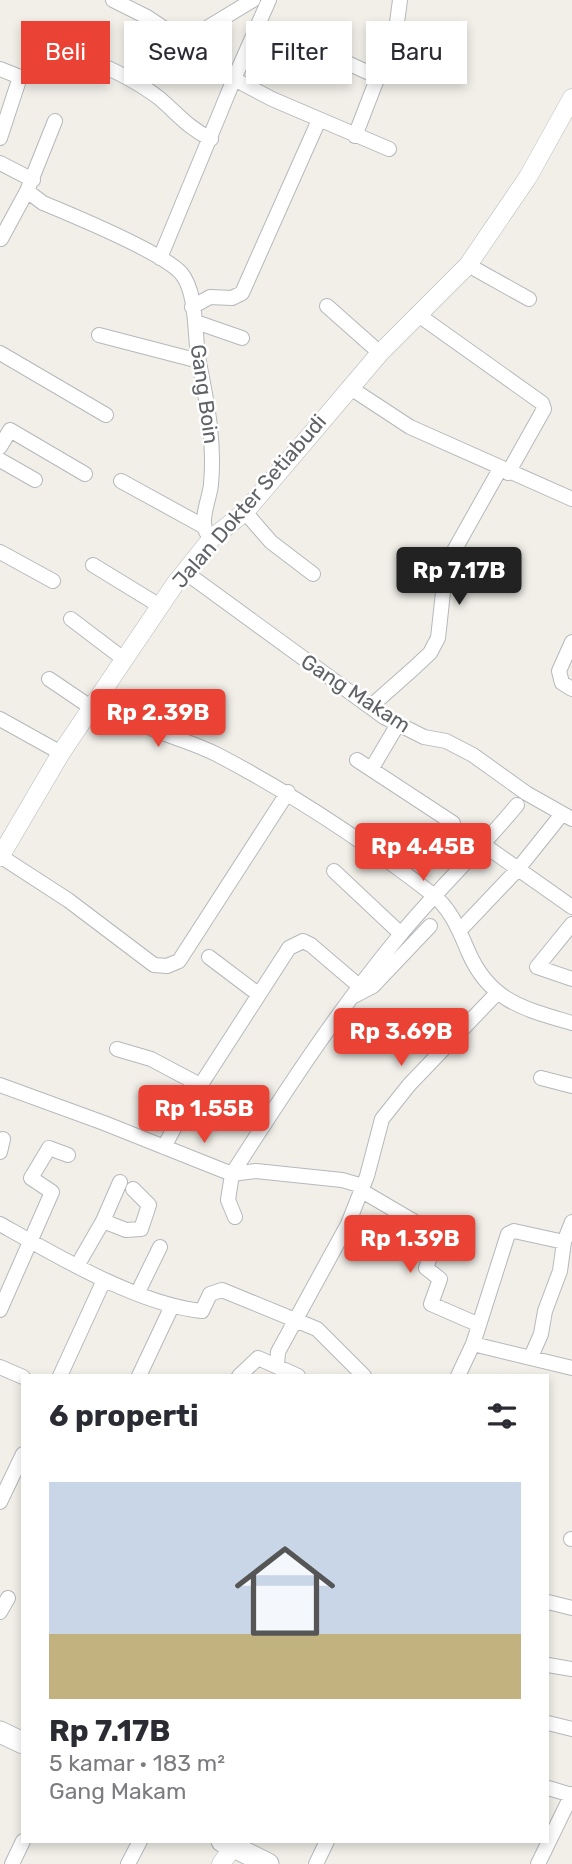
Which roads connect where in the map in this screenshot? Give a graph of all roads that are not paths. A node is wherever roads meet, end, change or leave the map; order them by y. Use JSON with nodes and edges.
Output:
{"nodes":[{"id":1,"x":113,"y":0,"type":"edge"},
{"id":2,"x":253,"y":0,"type":"edge"},
{"id":3,"x":269,"y":0,"type":"edge"},
{"id":4,"x":400,"y":0,"type":"edge"},
{"id":5,"x":397,"y":21,"type":"edge"},
{"id":6,"x":0,"y":69,"type":"edge"},
{"id":7,"x":110,"y":69,"type":"edge"},
{"id":8,"x":234,"y":79,"type":"junction"},
{"id":9,"x":375,"y":84,"type":"edge"},
{"id":10,"x":572,"y":98,"type":"edge"},
{"id":11,"x":318,"y":120,"type":"junction"},
{"id":12,"x":55,"y":121,"type":"dead end"},
{"id":13,"x":355,"y":136,"type":"junction"},
{"id":14,"x":0,"y":138,"type":"edge"},
{"id":15,"x":211,"y":139,"type":"junction"},
{"id":16,"x":389,"y":149,"type":"dead end"},
{"id":17,"x":0,"y":163,"type":"edge"},
{"id":18,"x":30,"y":186,"type":"junction"},
{"id":19,"x":1,"y":239,"type":"edge"},
{"id":20,"x":160,"y":258,"type":"junction"},
{"id":21,"x":468,"y":265,"type":"junction"},
{"id":22,"x":529,"y":299,"type":"dead end"},
{"id":23,"x":327,"y":306,"type":"dead end"},
{"id":24,"x":192,"y":307,"type":"junction"},
{"id":25,"x":417,"y":314,"type":"junction"},
{"id":26,"x":196,"y":323,"type":"junction"},
{"id":27,"x":99,"y":335,"type":"dead end"},
{"id":28,"x":242,"y":338,"type":"dead end"},
{"id":29,"x":0,"y":353,"type":"edge"},
{"id":30,"x":380,"y":353,"type":"junction"},
{"id":31,"x":199,"y":361,"type":"junction"},
{"id":32,"x":349,"y":387,"type":"junction"},
{"id":33,"x":106,"y":415,"type":"dead end"},
{"id":34,"x":0,"y":447,"type":"edge"},
{"id":35,"x":0,"y":460,"type":"edge"},
{"id":36,"x":504,"y":471,"type":"junction"},
{"id":37,"x":85,"y":474,"type":"dead end"},
{"id":38,"x":35,"y":480,"type":"dead end"},
{"id":39,"x":121,"y":481,"type":"dead end"},
{"id":40,"x":572,"y":499,"type":"edge"},
{"id":41,"x":245,"y":512,"type":"junction"},
{"id":42,"x":208,"y":532,"type":"junction"},
{"id":43,"x":0,"y":552,"type":"edge"},
{"id":44,"x":93,"y":565,"type":"dead end"},
{"id":45,"x":185,"y":572,"type":"junction"},
{"id":46,"x":313,"y":574,"type":"dead end"},
{"id":47,"x":53,"y":581,"type":"dead end"},
{"id":48,"x":160,"y":606,"type":"junction"},
{"id":49,"x":71,"y":620,"type":"dead end"},
{"id":50,"x":572,"y":642,"type":"edge"},
{"id":51,"x":125,"y":660,"type":"junction"},
{"id":52,"x":49,"y":679,"type":"dead end"},
{"id":53,"x":572,"y":689,"type":"edge"},
{"id":54,"x":96,"y":702,"type":"junction"},
{"id":55,"x":370,"y":707,"type":"junction"},
{"id":56,"x":0,"y":719,"type":"edge"},
{"id":57,"x":398,"y":723,"type":"junction"},
{"id":58,"x":61,"y":753,"type":"junction"},
{"id":59,"x":357,"y":760,"type":"dead end"},
{"id":60,"x":372,"y":768,"type":"junction"},
{"id":61,"x":288,"y":792,"type":"junction"},
{"id":62,"x":517,"y":804,"type":"dead end"},
{"id":63,"x":569,"y":816,"type":"edge"},
{"id":64,"x":453,"y":823,"type":"dead end"},
{"id":65,"x":484,"y":845,"type":"junction"},
{"id":66,"x":0,"y":856,"type":"edge"},
{"id":67,"x":518,"y":869,"type":"junction"},
{"id":68,"x":334,"y":871,"type":"dead end"},
{"id":69,"x":435,"y":896,"type":"junction"},
{"id":70,"x":572,"y":907,"type":"edge"},
{"id":71,"x":572,"y":924,"type":"edge"},
{"id":72,"x":430,"y":926,"type":"dead end"},
{"id":73,"x":461,"y":929,"type":"junction"},
{"id":74,"x":401,"y":934,"type":"junction"},
{"id":75,"x":209,"y":957,"type":"dead end"},
{"id":76,"x":572,"y":979,"type":"edge"},
{"id":77,"x":355,"y":992,"type":"junction"},
{"id":78,"x":497,"y":993,"type":"junction"},
{"id":79,"x":258,"y":994,"type":"junction"},
{"id":80,"x":572,"y":1023,"type":"edge"},
{"id":81,"x":117,"y":1049,"type":"dead end"},
{"id":82,"x":541,"y":1078,"type":"dead end"},
{"id":83,"x":200,"y":1085,"type":"junction"},
{"id":84,"x":0,"y":1086,"type":"edge"},
{"id":85,"x":572,"y":1086,"type":"edge"},
{"id":86,"x":164,"y":1147,"type":"junction"},
{"id":87,"x":68,"y":1154,"type":"dead end"},
{"id":88,"x":232,"y":1174,"type":"junction"},
{"id":89,"x":362,"y":1189,"type":"junction"},
{"id":90,"x":235,"y":1217,"type":"dead end"},
{"id":91,"x":103,"y":1221,"type":"junction"},
{"id":92,"x":572,"y":1222,"type":"edge"},
{"id":93,"x":0,"y":1224,"type":"edge"},
{"id":94,"x":29,"y":1240,"type":"junction"},
{"id":95,"x":564,"y":1242,"type":"junction"},
{"id":96,"x":160,"y":1247,"type":"dead end"},
{"id":97,"x":77,"y":1266,"type":"junction"},
{"id":98,"x":104,"y":1280,"type":"junction"},
{"id":99,"x":138,"y":1292,"type":"junction"},
{"id":100,"x":172,"y":1306,"type":"junction"},
{"id":101,"x":0,"y":1310,"type":"edge"},
{"id":102,"x":298,"y":1319,"type":"junction"},
{"id":103,"x":477,"y":1324,"type":"junction"},
{"id":104,"x":473,"y":1343,"type":"junction"},
{"id":105,"x":531,"y":1357,"type":"junction"},
{"id":106,"x":277,"y":1366,"type":"junction"},
{"id":107,"x":0,"y":1367,"type":"edge"},
{"id":108,"x":572,"y":1368,"type":"edge"},
{"id":109,"x":61,"y":1374,"type":"edge"},
{"id":110,"x":140,"y":1374,"type":"edge"},
{"id":111,"x":241,"y":1374,"type":"edge"},
{"id":112,"x":294,"y":1374,"type":"edge"},
{"id":113,"x":362,"y":1374,"type":"edge"},
{"id":114,"x":458,"y":1374,"type":"edge"},
{"id":115,"x":21,"y":1376,"type":"edge"},
{"id":116,"x":21,"y":1457,"type":"edge"},
{"id":117,"x":4,"y":1482,"type":"edge"},
{"id":118,"x":0,"y":1502,"type":"edge"},
{"id":119,"x":8,"y":1598,"type":"dead end"},
{"id":120,"x":549,"y":1602,"type":"edge"},
{"id":121,"x":572,"y":1608,"type":"edge"},
{"id":122,"x":0,"y":1612,"type":"edge"},
{"id":123,"x":549,"y":1665,"type":"edge"},
{"id":124,"x":572,"y":1669,"type":"edge"},
{"id":125,"x":549,"y":1723,"type":"edge"},
{"id":126,"x":572,"y":1729,"type":"edge"},
{"id":127,"x":0,"y":1732,"type":"edge"},
{"id":128,"x":21,"y":1742,"type":"edge"},
{"id":129,"x":549,"y":1788,"type":"edge"},
{"id":130,"x":572,"y":1795,"type":"edge"},
{"id":131,"x":549,"y":1842,"type":"edge"},
{"id":132,"x":22,"y":1843,"type":"edge"},
{"id":133,"x":139,"y":1843,"type":"edge"},
{"id":134,"x":326,"y":1843,"type":"edge"},
{"id":135,"x":548,"y":1843,"type":"edge"},
{"id":136,"x":225,"y":1851,"type":"edge"},
{"id":137,"x":12,"y":1864,"type":"edge"},
{"id":138,"x":128,"y":1864,"type":"edge"},
{"id":139,"x":268,"y":1864,"type":"edge"},
{"id":140,"x":316,"y":1864,"type":"edge"},
{"id":141,"x":538,"y":1864,"type":"edge"}],
"edges":[{"from":1,"to":2,"type":"street"},
{"from":3,"to":8,"type":"street"},
{"from":4,"to":5,"type":"street"},
{"from":6,"to":14,"type":"street"},
{"from":7,"to":15,"type":"street"},
{"from":8,"to":11,"type":"street"},
{"from":8,"to":15,"type":"street"},
{"from":9,"to":13,"type":"street"},
{"from":10,"to":21,"type":"street","name":"Jalan Dokter Setiabudi"},
{"from":11,"to":13,"type":"street"},
{"from":11,"to":24,"type":"street"},
{"from":12,"to":18,"type":"street"},
{"from":13,"to":16,"type":"street"},
{"from":15,"to":20,"type":"street"},
{"from":17,"to":18,"type":"street","name":"Gang Boin"},
{"from":18,"to":19,"type":"street"},
{"from":18,"to":20,"type":"street","name":"Gang Boin"},
{"from":20,"to":24,"type":"street","name":"Gang Boin"},
{"from":21,"to":22,"type":"street"},
{"from":21,"to":25,"type":"street","name":"Jalan Dokter Setiabudi"},
{"from":23,"to":30,"type":"street"},
{"from":24,"to":26,"type":"street","name":"Gang Boin"},
{"from":25,"to":30,"type":"street","name":"Jalan Dokter Setiabudi"},
{"from":25,"to":36,"type":"street"},
{"from":26,"to":28,"type":"street"},
{"from":26,"to":31,"type":"street","name":"Gang Boin"},
{"from":27,"to":31,"type":"street"},
{"from":29,"to":33,"type":"street"},
{"from":30,"to":32,"type":"street","name":"Jalan Dokter Setiabudi"},
{"from":31,"to":42,"type":"street","name":"Gang Boin"},
{"from":32,"to":36,"type":"street"},
{"from":32,"to":41,"type":"street","name":"Jalan Dokter Setiabudi"},
{"from":34,"to":37,"type":"street"},
{"from":35,"to":38,"type":"street"},
{"from":36,"to":40,"type":"street"},
{"from":36,"to":55,"type":"street"},
{"from":39,"to":42,"type":"street"},
{"from":41,"to":42,"type":"street","name":"Jalan Dokter Setiabudi"},
{"from":41,"to":46,"type":"street"},
{"from":42,"to":45,"type":"street","name":"Jalan Dokter Setiabudi"},
{"from":43,"to":47,"type":"street"},
{"from":44,"to":48,"type":"street"},
{"from":45,"to":48,"type":"street","name":"Jalan Dokter Setiabudi"},
{"from":45,"to":55,"type":"street","name":"Gang Makam"},
{"from":48,"to":51,"type":"street","name":"Jalan Dokter Setiabudi"},
{"from":49,"to":51,"type":"street"},
{"from":50,"to":53,"type":"street"},
{"from":51,"to":54,"type":"street","name":"Jalan Dokter Setiabudi"},
{"from":52,"to":54,"type":"street"},
{"from":54,"to":58,"type":"street","name":"Jalan Dokter Setiabudi"},
{"from":54,"to":61,"type":"street"},
{"from":55,"to":57,"type":"street","name":"Gang Makam"},
{"from":56,"to":58,"type":"street"},
{"from":57,"to":60,"type":"street"},
{"from":57,"to":63,"type":"street","name":"Gang Makam"},
{"from":58,"to":66,"type":"street","name":"Jalan Dokter Setiabudi"},
{"from":59,"to":60,"type":"street"},
{"from":60,"to":64,"type":"street"},
{"from":61,"to":66,"type":"street"},
{"from":61,"to":69,"type":"street"},
{"from":62,"to":65,"type":"street"},
{"from":63,"to":67,"type":"street"},
{"from":65,"to":67,"type":"street"},
{"from":65,"to":69,"type":"street"},
{"from":67,"to":70,"type":"street"},
{"from":67,"to":73,"type":"street"},
{"from":68,"to":74,"type":"street"},
{"from":69,"to":73,"type":"street"},
{"from":69,"to":74,"type":"street"},
{"from":71,"to":76,"type":"street"},
{"from":72,"to":77,"type":"street"},
{"from":73,"to":78,"type":"street"},
{"from":74,"to":77,"type":"street"},
{"from":75,"to":79,"type":"street"},
{"from":77,"to":79,"type":"street"},
{"from":77,"to":88,"type":"street"},
{"from":78,"to":80,"type":"street"},
{"from":78,"to":89,"type":"street"},
{"from":79,"to":83,"type":"street"},
{"from":81,"to":83,"type":"street"},
{"from":82,"to":85,"type":"street"},
{"from":83,"to":86,"type":"street"},
{"from":84,"to":86,"type":"street"},
{"from":86,"to":88,"type":"street"},
{"from":87,"to":94,"type":"street"},
{"from":88,"to":89,"type":"street"},
{"from":88,"to":90,"type":"street"},
{"from":89,"to":102,"type":"street"},
{"from":89,"to":103,"type":"street"},
{"from":91,"to":91,"type":"street"},
{"from":91,"to":97,"type":"street"},
{"from":92,"to":95,"type":"street"},
{"from":93,"to":94,"type":"street"},
{"from":94,"to":97,"type":"street"},
{"from":94,"to":101,"type":"street"},
{"from":95,"to":103,"type":"street"},
{"from":95,"to":105,"type":"street"},
{"from":96,"to":99,"type":"street"},
{"from":97,"to":98,"type":"street"},
{"from":98,"to":99,"type":"street"},
{"from":98,"to":109,"type":"street"},
{"from":99,"to":100,"type":"street"},
{"from":100,"to":102,"type":"street"},
{"from":100,"to":110,"type":"street"},
{"from":102,"to":106,"type":"street"},
{"from":102,"to":113,"type":"street"},
{"from":103,"to":104,"type":"street"},
{"from":104,"to":105,"type":"street"},
{"from":104,"to":114,"type":"street"},
{"from":105,"to":108,"type":"street"},
{"from":106,"to":111,"type":"street"},
{"from":106,"to":112,"type":"street"},
{"from":107,"to":115,"type":"street"},
{"from":116,"to":117,"type":"street"},
{"from":117,"to":118,"type":"street"},
{"from":119,"to":122,"type":"street"},
{"from":120,"to":121,"type":"street"},
{"from":123,"to":124,"type":"street"},
{"from":125,"to":126,"type":"street"},
{"from":127,"to":128,"type":"main road"},
{"from":129,"to":130,"type":"street"},
{"from":130,"to":131,"type":"street"},
{"from":132,"to":137,"type":"street"},
{"from":133,"to":138,"type":"street"},
{"from":134,"to":140,"type":"street"},
{"from":135,"to":141,"type":"street"},
{"from":136,"to":139,"type":"main road"}]}
